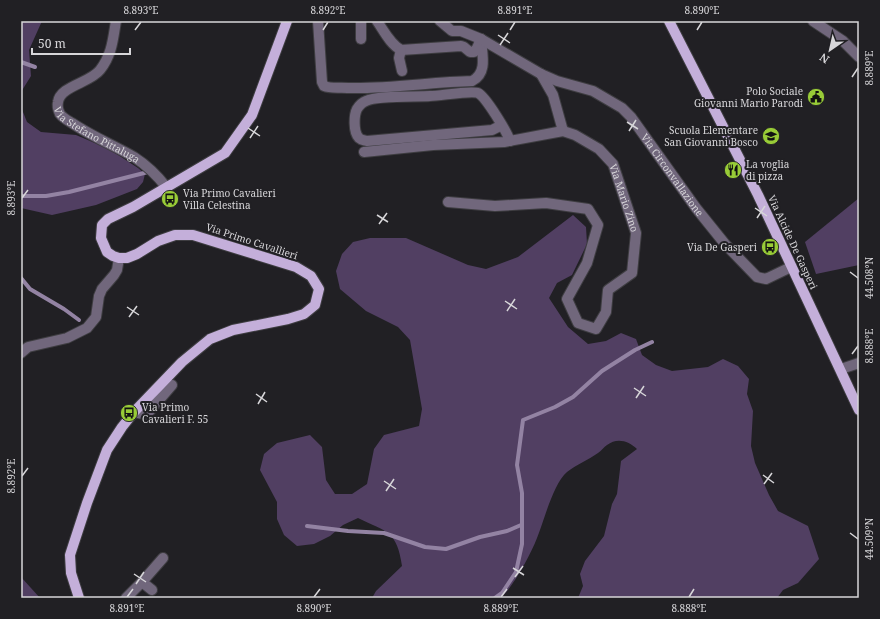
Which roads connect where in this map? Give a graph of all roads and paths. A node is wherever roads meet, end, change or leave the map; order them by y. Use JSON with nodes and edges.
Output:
{"nodes":[{"id":1,"x":116,"y":21,"type":"edge"},
{"id":2,"x":287,"y":21,"type":"edge"},
{"id":3,"x":318,"y":21,"type":"edge"},
{"id":4,"x":361,"y":21,"type":"edge"},
{"id":5,"x":377,"y":21,"type":"edge"},
{"id":6,"x":440,"y":21,"type":"edge"},
{"id":7,"x":669,"y":21,"type":"edge"},
{"id":8,"x":813,"y":21,"type":"edge"},
{"id":9,"x":361,"y":39,"type":"dead end"},
{"id":10,"x":481,"y":39,"type":"junction"},
{"id":11,"x":401,"y":50,"type":"junction"},
{"id":12,"x":859,"y":57,"type":"edge"},
{"id":13,"x":402,"y":71,"type":"dead end"},
{"id":14,"x":541,"y":74,"type":"junction"},
{"id":15,"x":502,"y":125,"type":"junction"},
{"id":16,"x":562,"y":131,"type":"junction"},
{"id":17,"x":510,"y":141,"type":"junction"},
{"id":18,"x":364,"y":152,"type":"dead end"},
{"id":19,"x":167,"y":188,"type":"junction"},
{"id":20,"x":448,"y":202,"type":"dead end"},
{"id":21,"x":119,"y":258,"type":"junction"},
{"id":22,"x":791,"y":267,"type":"junction"},
{"id":23,"x":21,"y":353,"type":"edge"},
{"id":24,"x":859,"y":363,"type":"edge"},
{"id":25,"x":840,"y":369,"type":"junction"},
{"id":26,"x":172,"y":385,"type":"dead end"},
{"id":27,"x":859,"y":410,"type":"edge"},
{"id":28,"x":134,"y":412,"type":"junction"},
{"id":29,"x":163,"y":558,"type":"dead end"},
{"id":30,"x":142,"y":582,"type":"junction"},
{"id":31,"x":152,"y":590,"type":"dead end"},
{"id":32,"x":79,"y":598,"type":"edge"},
{"id":33,"x":126,"y":598,"type":"edge"}],
"edges":[{"from":1,"to":19,"type":"street","name":"Via Stefano Pittaluga"},
{"from":2,"to":19,"type":"main road"},
{"from":3,"to":10,"type":"street"},
{"from":4,"to":9,"type":"street"},
{"from":5,"to":11,"type":"street"},
{"from":6,"to":10,"type":"street","name":"Via Circonvallazione"},
{"from":7,"to":22,"type":"main road","name":"Via Alcide De Gasperi"},
{"from":8,"to":12,"type":"street"},
{"from":10,"to":11,"type":"street"},
{"from":10,"to":14,"type":"street","name":"Via Circonvallazione"},
{"from":11,"to":13,"type":"street"},
{"from":14,"to":16,"type":"street"},
{"from":14,"to":22,"type":"street","name":"Via Circonvallazione"},
{"from":15,"to":15,"type":"street"},
{"from":15,"to":17,"type":"street"},
{"from":16,"to":17,"type":"street"},
{"from":16,"to":20,"type":"street","name":"Via Mario Zino"},
{"from":17,"to":18,"type":"street"},
{"from":19,"to":21,"type":"main road"},
{"from":21,"to":23,"type":"street"},
{"from":21,"to":28,"type":"main road","name":"Via Primo Cavallieri"},
{"from":22,"to":25,"type":"main road","name":"Via Alcide De Gasperi"},
{"from":24,"to":25,"type":"street"},
{"from":25,"to":27,"type":"main road","name":"Via Alcide De Gasperi"},
{"from":26,"to":28,"type":"street"},
{"from":28,"to":32,"type":"main road","name":"Via Primo Cavallieri"},
{"from":29,"to":30,"type":"street"},
{"from":30,"to":31,"type":"street"},
{"from":30,"to":33,"type":"street"}]}
